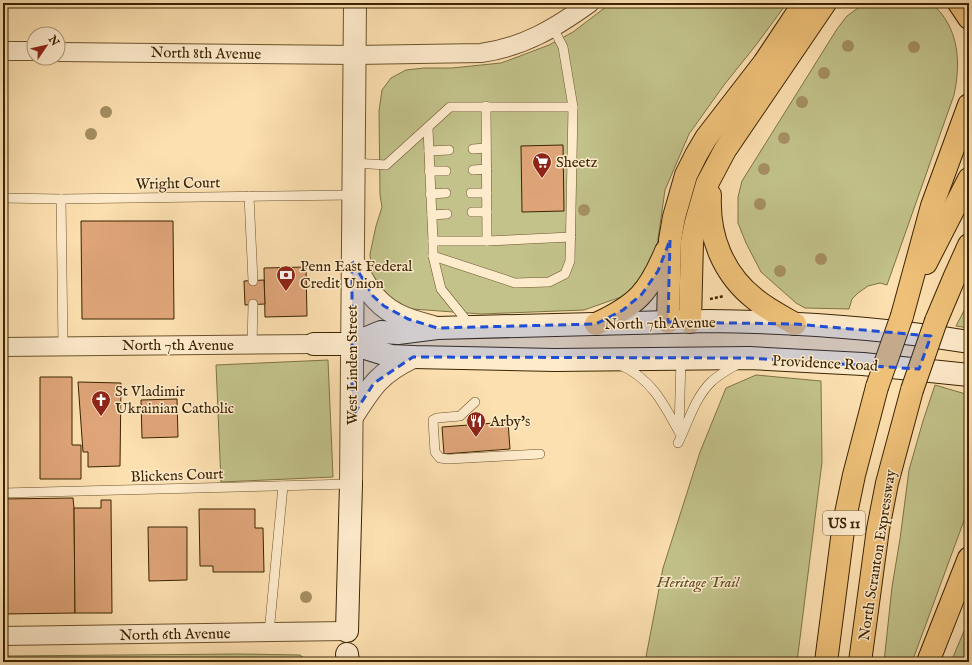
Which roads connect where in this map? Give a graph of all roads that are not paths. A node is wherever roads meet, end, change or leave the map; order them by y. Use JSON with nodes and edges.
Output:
{"nodes":[{"id":1,"x":355,"y":3,"type":"edge"},
{"id":2,"x":590,"y":3,"type":"edge"},
{"id":3,"x":804,"y":3,"type":"edge"},
{"id":4,"x":825,"y":3,"type":"edge"},
{"id":5,"x":959,"y":3,"type":"edge"},
{"id":6,"x":969,"y":18,"type":"edge"},
{"id":7,"x":553,"y":28,"type":"junction"},
{"id":8,"x":3,"y":51,"type":"edge"},
{"id":9,"x":26,"y":51,"type":"edge"},
{"id":10,"x":66,"y":52,"type":"edge"},
{"id":11,"x":355,"y":55,"type":"junction"},
{"id":12,"x":969,"y":105,"type":"edge"},
{"id":13,"x":486,"y":106,"type":"junction"},
{"id":14,"x":574,"y":107,"type":"junction"},
{"id":15,"x":428,"y":129,"type":"junction"},
{"id":16,"x":486,"y":148,"type":"junction"},
{"id":17,"x":473,"y":149,"type":"dead end"},
{"id":18,"x":449,"y":150,"type":"dead end"},
{"id":19,"x":428,"y":151,"type":"junction"},
{"id":20,"x":354,"y":164,"type":"junction"},
{"id":21,"x":715,"y":166,"type":"junction"},
{"id":22,"x":487,"y":169,"type":"junction"},
{"id":23,"x":473,"y":170,"type":"dead end"},
{"id":24,"x":429,"y":171,"type":"junction"},
{"id":25,"x":446,"y":171,"type":"dead end"},
{"id":26,"x":969,"y":179,"type":"edge"},
{"id":27,"x":446,"y":193,"type":"dead end"},
{"id":28,"x":471,"y":193,"type":"dead end"},
{"id":29,"x":487,"y":193,"type":"junction"},
{"id":30,"x":430,"y":194,"type":"junction"},
{"id":31,"x":353,"y":195,"type":"junction"},
{"id":32,"x":249,"y":196,"type":"junction"},
{"id":33,"x":3,"y":198,"type":"edge"},
{"id":34,"x":61,"y":199,"type":"junction"},
{"id":35,"x":472,"y":212,"type":"dead end"},
{"id":36,"x":487,"y":212,"type":"junction"},
{"id":37,"x":447,"y":214,"type":"dead end"},
{"id":38,"x":432,"y":215,"type":"junction"},
{"id":39,"x":571,"y":237,"type":"junction"},
{"id":40,"x":670,"y":240,"type":"junction"},
{"id":41,"x":432,"y":241,"type":"junction"},
{"id":42,"x":487,"y":241,"type":"junction"},
{"id":43,"x":969,"y":245,"type":"edge"},
{"id":44,"x":433,"y":256,"type":"junction"},
{"id":45,"x":352,"y":261,"type":"junction"},
{"id":46,"x":253,"y":281,"type":"dead end"},
{"id":47,"x":253,"y":304,"type":"dead end"},
{"id":48,"x":902,"y":316,"type":"junction"},
{"id":49,"x":668,"y":322,"type":"junction"},
{"id":50,"x":690,"y":322,"type":"junction"},
{"id":51,"x":596,"y":324,"type":"junction"},
{"id":52,"x":795,"y":324,"type":"junction"},
{"id":53,"x":437,"y":328,"type":"junction"},
{"id":54,"x":472,"y":328,"type":"junction"},
{"id":55,"x":969,"y":342,"type":"edge"},
{"id":56,"x":314,"y":344,"type":"joint"},
{"id":57,"x":352,"y":344,"type":"junction"},
{"id":58,"x":252,"y":345,"type":"junction"},
{"id":59,"x":63,"y":346,"type":"junction"},
{"id":60,"x":3,"y":347,"type":"edge"},
{"id":61,"x":413,"y":358,"type":"junction"},
{"id":62,"x":680,"y":358,"type":"junction"},
{"id":63,"x":749,"y":358,"type":"junction"},
{"id":64,"x":608,"y":359,"type":"junction"},
{"id":65,"x":969,"y":375,"type":"edge"},
{"id":66,"x":475,"y":402,"type":"dead end"},
{"id":67,"x":352,"y":417,"type":"junction"},
{"id":68,"x":679,"y":432,"type":"junction"},
{"id":69,"x":540,"y":454,"type":"dead end"},
{"id":70,"x":351,"y":484,"type":"junction"},
{"id":71,"x":283,"y":486,"type":"junction"},
{"id":72,"x":3,"y":493,"type":"edge"},
{"id":73,"x":969,"y":558,"type":"edge"},
{"id":74,"x":347,"y":631,"type":"junction"},
{"id":75,"x":269,"y":633,"type":"junction"},
{"id":76,"x":3,"y":636,"type":"edge"},
{"id":77,"x":348,"y":658,"type":"edge"},
{"id":78,"x":826,"y":662,"type":"edge"},
{"id":79,"x":860,"y":662,"type":"edge"},
{"id":80,"x":928,"y":662,"type":"edge"}],
"edges":[{"from":1,"to":11,"type":"main road","name":"West Linden Street"},
{"from":2,"to":7,"type":"street","name":"North 8th Avenue"},
{"from":3,"to":40,"type":"highway"},
{"from":4,"to":21,"type":"highway"},
{"from":5,"to":6,"type":"highway"},
{"from":7,"to":11,"type":"street","name":"North 8th Avenue"},
{"from":7,"to":14,"type":"lane"},
{"from":8,"to":9,"type":"street"},
{"from":10,"to":11,"type":"street","name":"North 8th Avenue"},
{"from":11,"to":20,"type":"main road","name":"West Linden Street"},
{"from":12,"to":48,"type":"highway"},
{"from":13,"to":14,"type":"lane"},
{"from":13,"to":15,"type":"lane"},
{"from":13,"to":16,"type":"lane"},
{"from":14,"to":39,"type":"lane"},
{"from":15,"to":19,"type":"lane"},
{"from":15,"to":20,"type":"lane"},
{"from":16,"to":17,"type":"lane"},
{"from":16,"to":22,"type":"lane"},
{"from":18,"to":19,"type":"lane"},
{"from":19,"to":24,"type":"lane"},
{"from":20,"to":31,"type":"main road","name":"West Linden Street"},
{"from":21,"to":50,"type":"highway"},
{"from":21,"to":52,"type":"highway"},
{"from":22,"to":23,"type":"lane"},
{"from":22,"to":29,"type":"lane"},
{"from":24,"to":25,"type":"lane"},
{"from":24,"to":30,"type":"lane"},
{"from":26,"to":48,"type":"highway","number":"US 11"},
{"from":27,"to":30,"type":"lane"},
{"from":28,"to":29,"type":"lane"},
{"from":29,"to":36,"type":"lane"},
{"from":30,"to":38,"type":"lane"},
{"from":31,"to":32,"type":"lane","name":"Wright Court"},
{"from":31,"to":45,"type":"main road","name":"West Linden Street"},
{"from":32,"to":34,"type":"lane","name":"Wright Court"},
{"from":32,"to":46,"type":"lane"},
{"from":33,"to":34,"type":"lane","name":"Wright Court"},
{"from":34,"to":59,"type":"lane"},
{"from":35,"to":36,"type":"lane"},
{"from":36,"to":42,"type":"lane"},
{"from":37,"to":38,"type":"lane"},
{"from":38,"to":41,"type":"lane"},
{"from":39,"to":42,"type":"lane"},
{"from":39,"to":44,"type":"lane"},
{"from":40,"to":49,"type":"highway"},
{"from":40,"to":51,"type":"highway"},
{"from":41,"to":42,"type":"lane"},
{"from":41,"to":44,"type":"lane"},
{"from":43,"to":79,"type":"highway","name":"North Scranton Expressway","number":"US 11","bridge":true},
{"from":44,"to":54,"type":"lane"},
{"from":45,"to":53,"type":"main road"},
{"from":45,"to":57,"type":"main road","name":"West Linden Street"},
{"from":47,"to":58,"type":"lane"},
{"from":48,"to":78,"type":"highway","number":"US 11","bridge":true},
{"from":49,"to":50,"type":"main road","name":"North 7th Avenue"},
{"from":49,"to":51,"type":"main road","name":"North 7th Avenue"},
{"from":49,"to":62,"type":"main road"},
{"from":50,"to":52,"type":"main road","name":"North 7th Avenue"},
{"from":50,"to":62,"type":"main road"},
{"from":51,"to":54,"type":"main road","name":"North 7th Avenue"},
{"from":52,"to":55,"type":"main road","name":"North 7th Avenue"},
{"from":53,"to":54,"type":"main road","name":"North 7th Avenue"},
{"from":53,"to":57,"type":"main road","name":"North 7th Avenue"},
{"from":56,"to":57,"type":"main road","name":"North 7th Avenue"},
{"from":56,"to":58,"type":"street","name":"North 7th Avenue"},
{"from":57,"to":61,"type":"main road","name":"North 7th Avenue"},
{"from":57,"to":67,"type":"main road","name":"West Linden Street"},
{"from":58,"to":59,"type":"street","name":"North 7th Avenue"},
{"from":59,"to":60,"type":"street","name":"North 7th Avenue"},
{"from":61,"to":64,"type":"main road","name":"North 7th Avenue"},
{"from":61,"to":67,"type":"main road"},
{"from":62,"to":63,"type":"main road","name":"Providence Road"},
{"from":62,"to":64,"type":"main road","name":"North 7th Avenue"},
{"from":62,"to":68,"type":"lane"},
{"from":63,"to":65,"type":"main road","name":"Providence Road"},
{"from":63,"to":68,"type":"lane"},
{"from":64,"to":68,"type":"lane"},
{"from":66,"to":69,"type":"lane"},
{"from":67,"to":70,"type":"main road","name":"West Linden Street"},
{"from":70,"to":71,"type":"lane","name":"Blickens Court"},
{"from":70,"to":74,"type":"main road","name":"West Linden Street"},
{"from":71,"to":72,"type":"lane","name":"Blickens Court"},
{"from":71,"to":75,"type":"lane"},
{"from":73,"to":80,"type":"highway"},
{"from":74,"to":75,"type":"street","name":"North 6th Avenue"},
{"from":74,"to":77,"type":"main road","name":"West Linden Street"},
{"from":75,"to":76,"type":"street","name":"North 6th Avenue"}]}
